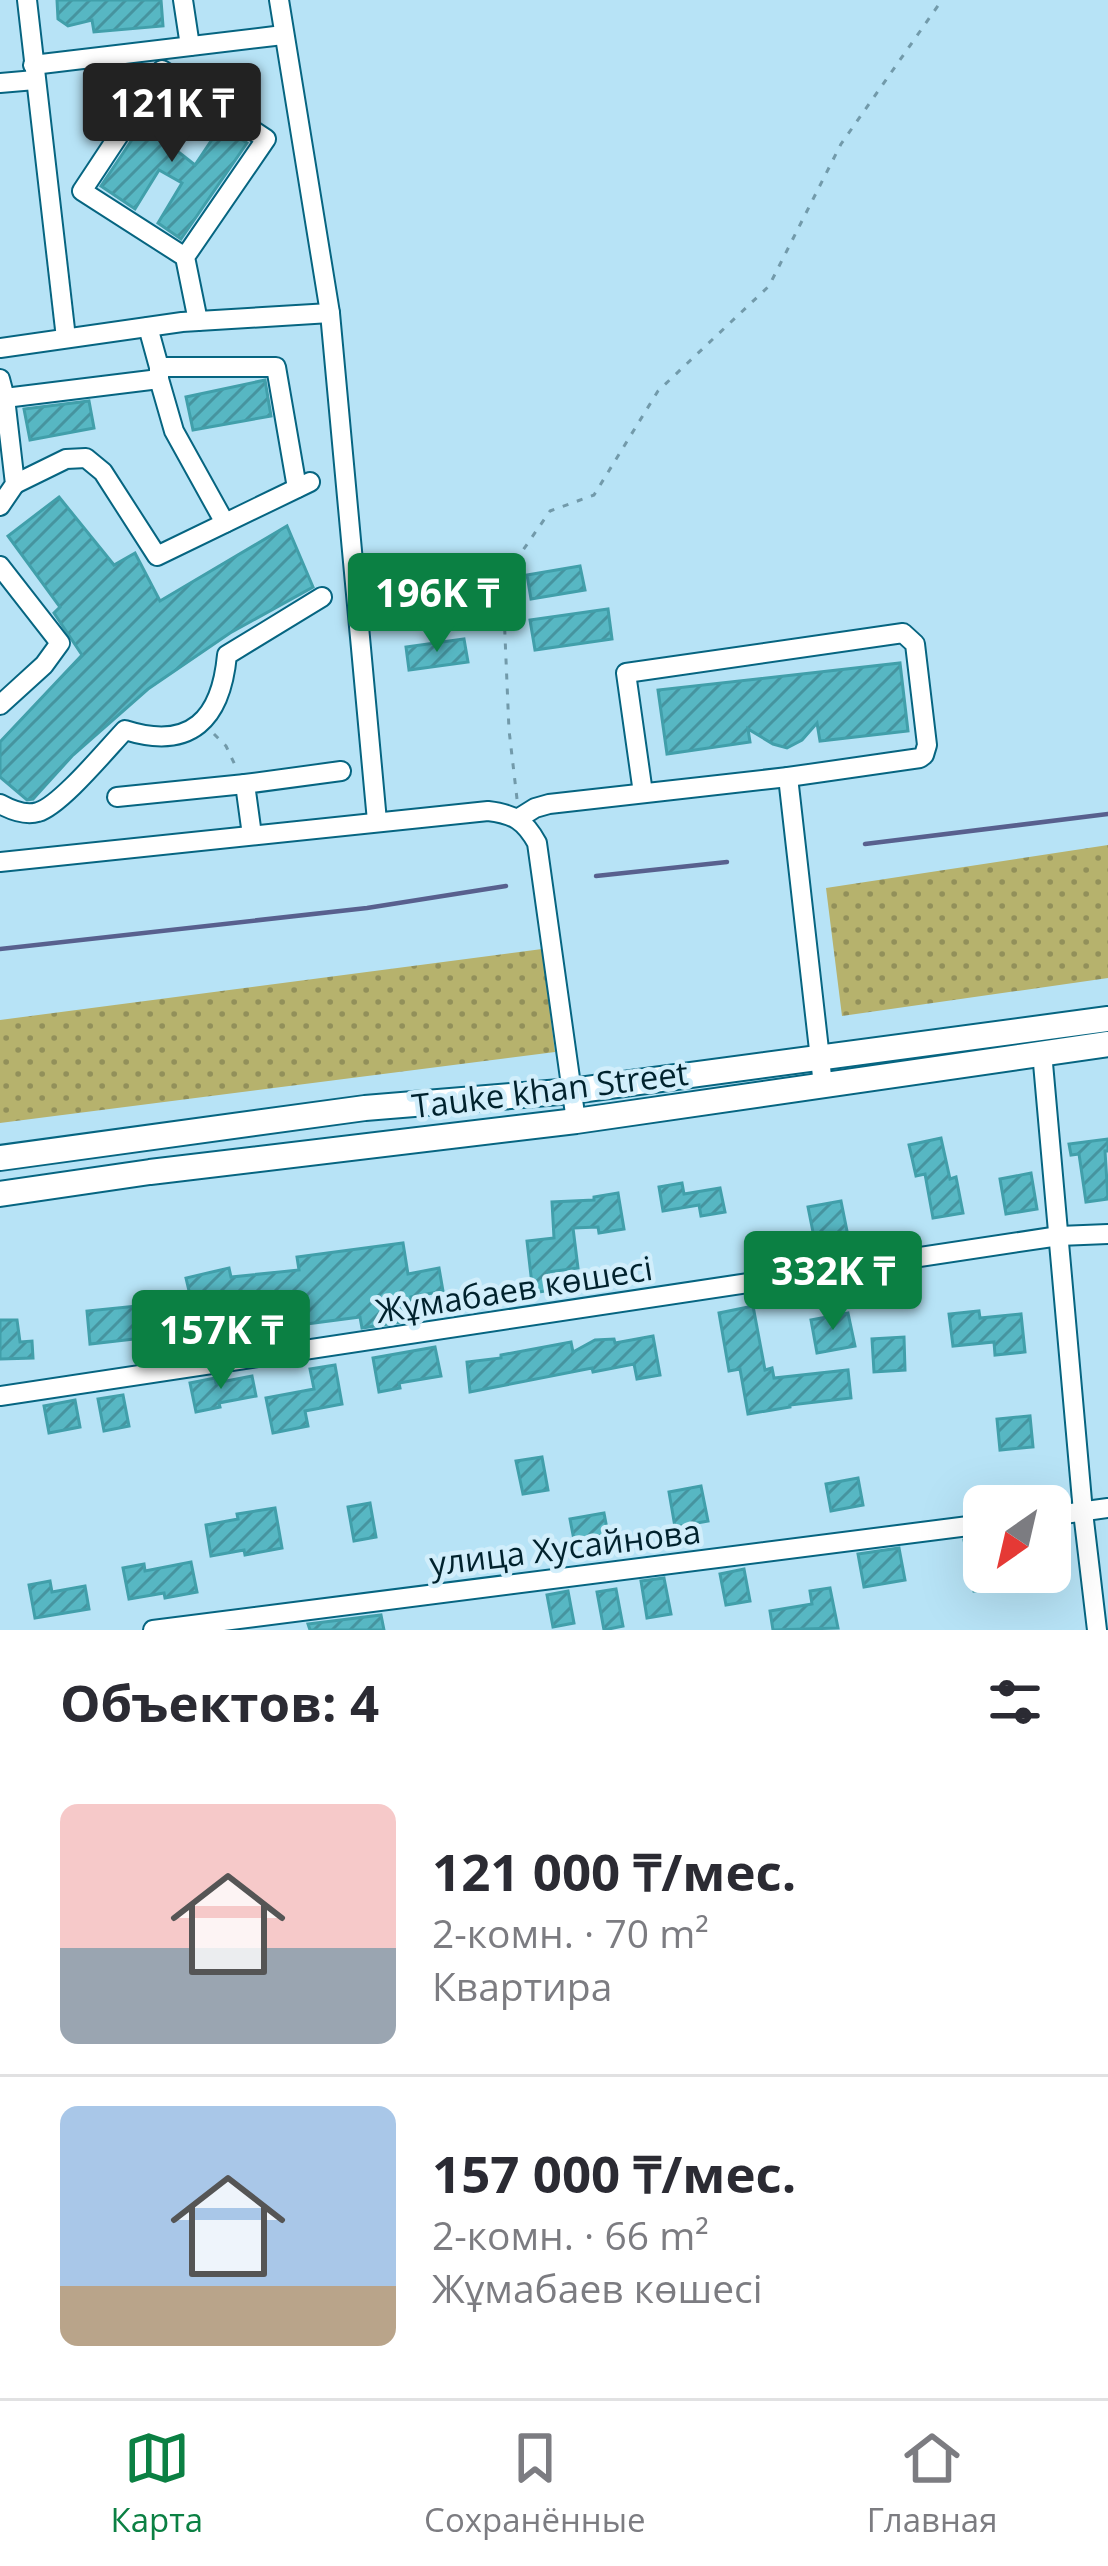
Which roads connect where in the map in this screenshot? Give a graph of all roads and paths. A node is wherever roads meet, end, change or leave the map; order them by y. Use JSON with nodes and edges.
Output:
{"nodes":[{"id":1,"x":26,"y":0,"type":"edge"},
{"id":2,"x":183,"y":0,"type":"edge"},
{"id":3,"x":279,"y":0,"type":"edge"},
{"id":4,"x":942,"y":0,"type":"edge"},
{"id":5,"x":283,"y":35,"type":"junction"},
{"id":6,"x":190,"y":46,"type":"junction"},
{"id":7,"x":34,"y":73,"type":"junction"},
{"id":8,"x":0,"y":83,"type":"edge"},
{"id":9,"x":184,"y":257,"type":"junction"},
{"id":10,"x":330,"y":313,"type":"junction"},
{"id":11,"x":197,"y":321,"type":"junction"},
{"id":12,"x":148,"y":327,"type":"junction"},
{"id":13,"x":66,"y":338,"type":"junction"},
{"id":14,"x":0,"y":348,"type":"edge"},
{"id":15,"x":159,"y":373,"type":"junction"},
{"id":16,"x":2,"y":388,"type":"edge"},
{"id":17,"x":5,"y":444,"type":"edge"},
{"id":18,"x":15,"y":484,"type":"junction"},
{"id":19,"x":0,"y":506,"type":"edge"},
{"id":20,"x":224,"y":523,"type":"junction"},
{"id":21,"x":0,"y":566,"type":"edge"},
{"id":22,"x":322,"y":597,"type":"dead end"},
{"id":23,"x":0,"y":705,"type":"edge"},
{"id":24,"x":202,"y":722,"type":"junction"},
{"id":25,"x":341,"y":771,"type":"dead end"},
{"id":26,"x":788,"y":777,"type":"junction"},
{"id":27,"x":243,"y":784,"type":"junction"},
{"id":28,"x":644,"y":793,"type":"junction"},
{"id":29,"x":116,"y":797,"type":"dead end"},
{"id":30,"x":0,"y":803,"type":"edge"},
{"id":31,"x":519,"y":818,"type":"junction"},
{"id":32,"x":377,"y":821,"type":"junction"},
{"id":33,"x":252,"y":835,"type":"junction"},
{"id":34,"x":0,"y":862,"type":"edge"},
{"id":35,"x":1108,"y":1019,"type":"edge"},
{"id":36,"x":1108,"y":1045,"type":"edge"},
{"id":37,"x":1042,"y":1052,"type":"junction"},
{"id":38,"x":818,"y":1058,"type":"junction"},
{"id":39,"x":823,"y":1085,"type":"junction"},
{"id":40,"x":572,"y":1091,"type":"junction"},
{"id":41,"x":576,"y":1121,"type":"junction"},
{"id":42,"x":0,"y":1157,"type":"edge"},
{"id":43,"x":0,"y":1193,"type":"edge"},
{"id":44,"x":1108,"y":1234,"type":"edge"},
{"id":45,"x":1059,"y":1236,"type":"junction"},
{"id":46,"x":0,"y":1396,"type":"edge"},
{"id":47,"x":1108,"y":1508,"type":"edge"},
{"id":48,"x":1083,"y":1512,"type":"junction"},
{"id":49,"x":1071,"y":1513,"type":"edge"},
{"id":50,"x":963,"y":1527,"type":"edge"},
{"id":51,"x":153,"y":1630,"type":"edge"},
{"id":52,"x":1097,"y":1630,"type":"edge"}],
"edges":[{"from":1,"to":7,"type":"street"},
{"from":2,"to":6,"type":"street"},
{"from":3,"to":5,"type":"street"},
{"from":4,"to":31,"type":"path"},
{"from":5,"to":6,"type":"street"},
{"from":5,"to":10,"type":"street"},
{"from":6,"to":7,"type":"street"},
{"from":7,"to":8,"type":"street"},
{"from":7,"to":13,"type":"street"},
{"from":9,"to":9,"type":"street"},
{"from":9,"to":11,"type":"street"},
{"from":10,"to":11,"type":"street"},
{"from":10,"to":32,"type":"street"},
{"from":11,"to":12,"type":"street"},
{"from":12,"to":13,"type":"street"},
{"from":12,"to":15,"type":"street"},
{"from":13,"to":14,"type":"street"},
{"from":15,"to":16,"type":"street"},
{"from":15,"to":20,"type":"street"},
{"from":15,"to":20,"type":"street"},
{"from":16,"to":17,"type":"street"},
{"from":17,"to":18,"type":"street"},
{"from":18,"to":19,"type":"street"},
{"from":18,"to":20,"type":"street"},
{"from":21,"to":23,"type":"street"},
{"from":22,"to":24,"type":"street"},
{"from":24,"to":27,"type":"path"},
{"from":24,"to":30,"type":"street"},
{"from":25,"to":27,"type":"street"},
{"from":26,"to":28,"type":"street"},
{"from":26,"to":28,"type":"street"},
{"from":26,"to":38,"type":"street"},
{"from":27,"to":29,"type":"street"},
{"from":27,"to":33,"type":"street"},
{"from":28,"to":31,"type":"street"},
{"from":31,"to":32,"type":"street"},
{"from":31,"to":40,"type":"street"},
{"from":32,"to":33,"type":"street"},
{"from":33,"to":34,"type":"street"},
{"from":35,"to":38,"type":"main road","name":"Tauke khan Street"},
{"from":36,"to":37,"type":"main road","name":"Tauke khan Street"},
{"from":37,"to":39,"type":"main road","name":"Tauke khan Street"},
{"from":37,"to":45,"type":"street"},
{"from":38,"to":39,"type":"street"},
{"from":38,"to":40,"type":"main road","name":"Tauke khan Street"},
{"from":39,"to":41,"type":"main road","name":"Tauke khan Street"},
{"from":40,"to":41,"type":"street"},
{"from":40,"to":42,"type":"main road","name":"Tauke khan Street"},
{"from":41,"to":43,"type":"main road","name":"Tauke khan Street"},
{"from":44,"to":45,"type":"street","name":"Жұмабаев көшесі"},
{"from":45,"to":46,"type":"street","name":"Жұмабаев көшесі"},
{"from":45,"to":48,"type":"street"},
{"from":47,"to":48,"type":"street"},
{"from":48,"to":49,"type":"street"},
{"from":48,"to":52,"type":"street"},
{"from":50,"to":51,"type":"street","name":"улица Хусайнова"}]}
